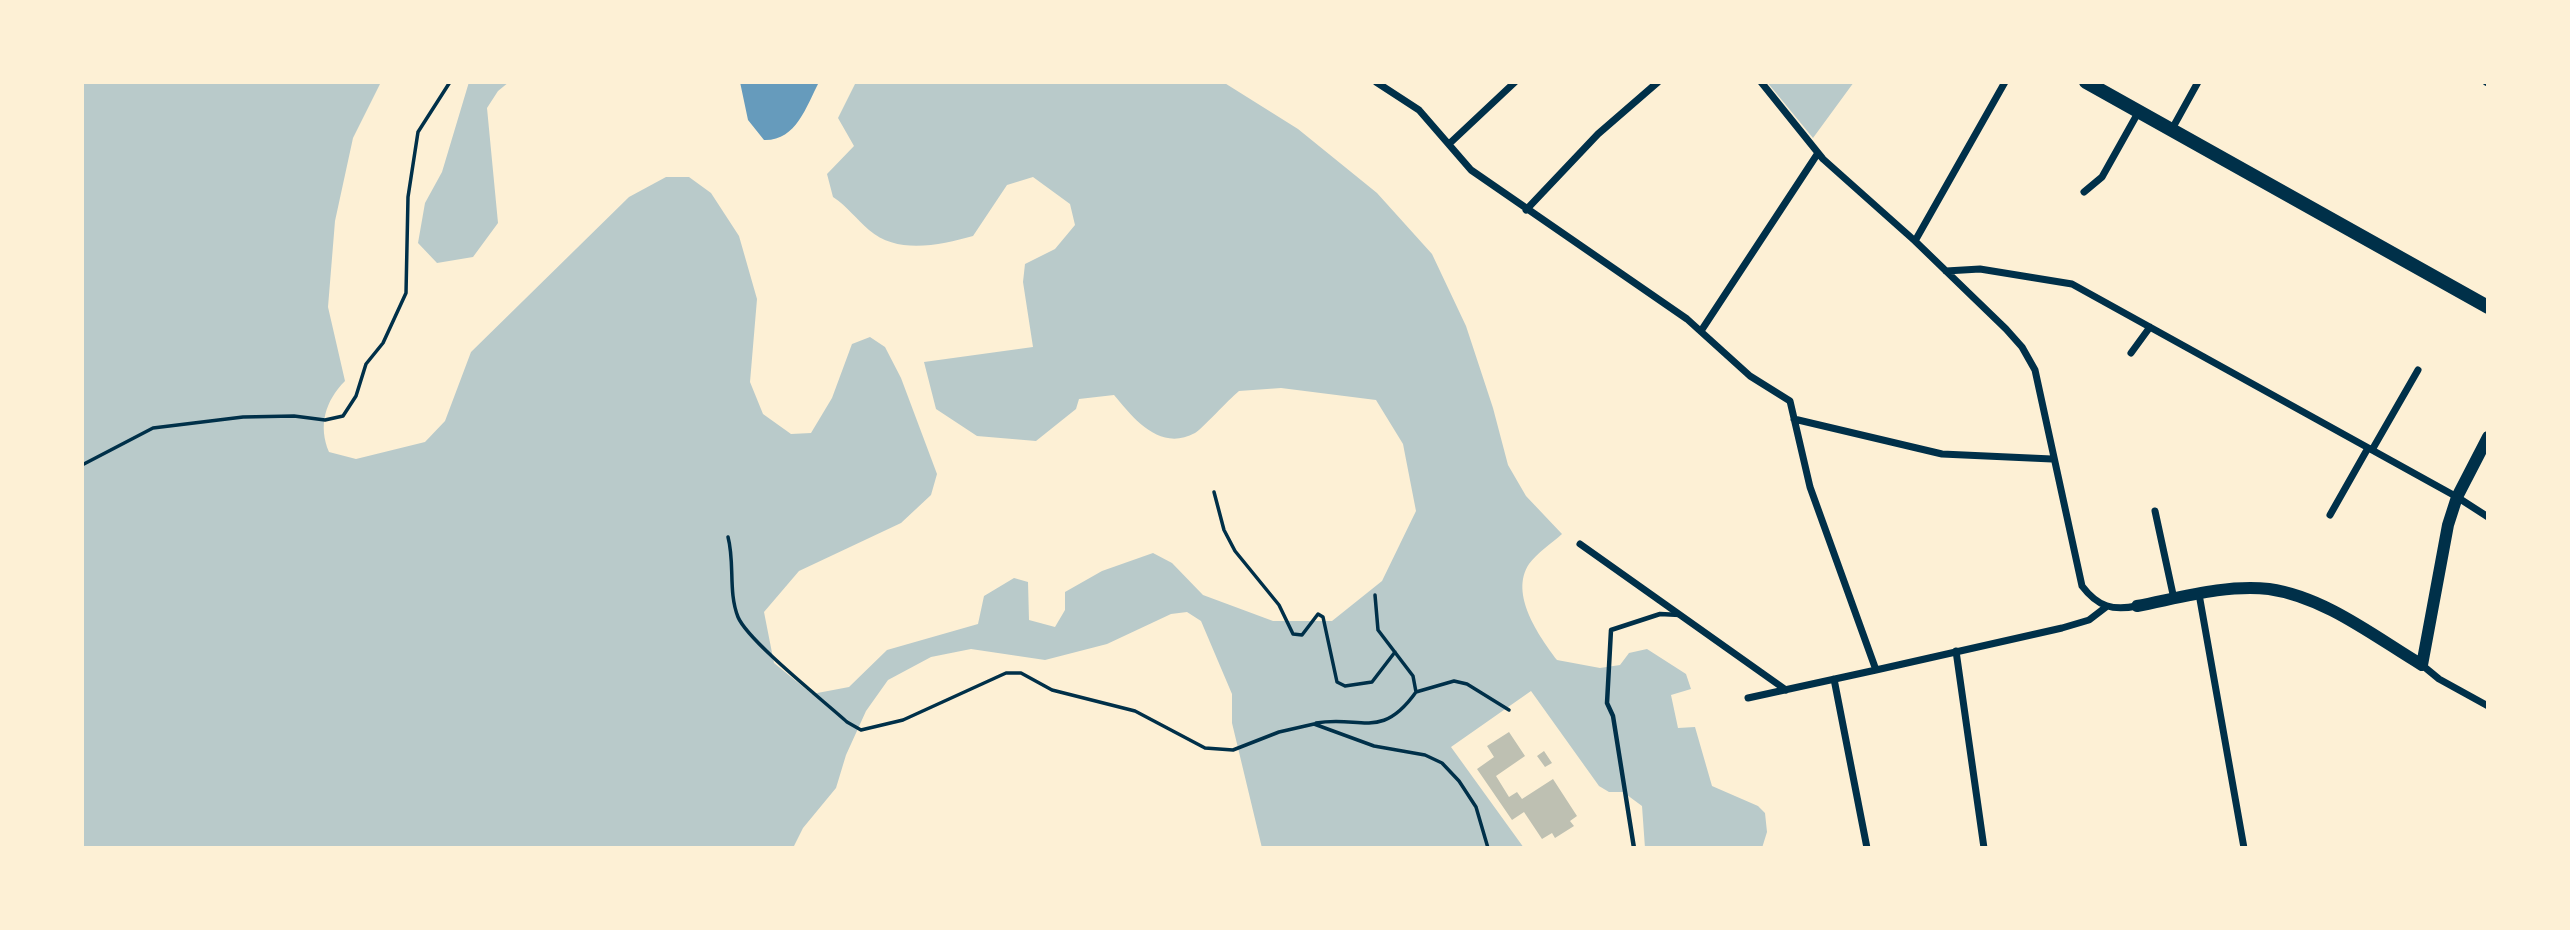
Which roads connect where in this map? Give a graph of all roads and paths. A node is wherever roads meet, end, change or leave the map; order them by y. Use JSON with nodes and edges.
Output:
{"nodes":[{"id":1,"x":450,"y":82,"type":"edge"},
{"id":2,"x":1376,"y":82,"type":"edge"},
{"id":3,"x":1515,"y":82,"type":"edge"},
{"id":4,"x":1658,"y":82,"type":"edge"},
{"id":5,"x":1761,"y":82,"type":"edge"},
{"id":6,"x":2005,"y":82,"type":"edge"},
{"id":7,"x":2086,"y":82,"type":"edge"},
{"id":8,"x":2198,"y":82,"type":"edge"},
{"id":9,"x":2139,"y":111,"type":"junction"},
{"id":10,"x":2172,"y":129,"type":"junction"},
{"id":11,"x":1449,"y":144,"type":"junction"},
{"id":12,"x":1818,"y":153,"type":"junction"},
{"id":13,"x":2084,"y":192,"type":"dead end"},
{"id":14,"x":1526,"y":210,"type":"junction"},
{"id":15,"x":1915,"y":241,"type":"junction"},
{"id":16,"x":1946,"y":271,"type":"junction"},
{"id":17,"x":2488,"y":307,"type":"edge"},
{"id":18,"x":2150,"y":327,"type":"junction"},
{"id":19,"x":1701,"y":331,"type":"junction"},
{"id":20,"x":2131,"y":353,"type":"dead end"},
{"id":21,"x":2418,"y":370,"type":"dead end"},
{"id":22,"x":1794,"y":419,"type":"junction"},
{"id":23,"x":2488,"y":437,"type":"edge"},
{"id":24,"x":2370,"y":449,"type":"junction"},
{"id":25,"x":2052,"y":460,"type":"junction"},
{"id":26,"x":82,"y":465,"type":"edge"},
{"id":27,"x":1214,"y":492,"type":"dead end"},
{"id":28,"x":2457,"y":497,"type":"junction"},
{"id":29,"x":2155,"y":511,"type":"dead end"},
{"id":30,"x":2330,"y":515,"type":"dead end"},
{"id":31,"x":2488,"y":517,"type":"edge"},
{"id":32,"x":727,"y":537,"type":"dead end"},
{"id":33,"x":1580,"y":544,"type":"dead end"},
{"id":34,"x":2199,"y":594,"type":"junction"},
{"id":35,"x":1376,"y":595,"type":"dead end"},
{"id":36,"x":2174,"y":599,"type":"junction"},
{"id":37,"x":2137,"y":606,"type":"joint"},
{"id":38,"x":2106,"y":607,"type":"junction"},
{"id":39,"x":1681,"y":615,"type":"junction"},
{"id":40,"x":1956,"y":651,"type":"junction"},
{"id":41,"x":1395,"y":652,"type":"junction"},
{"id":42,"x":2422,"y":665,"type":"junction"},
{"id":43,"x":1876,"y":670,"type":"junction"},
{"id":44,"x":1834,"y":679,"type":"junction"},
{"id":45,"x":1786,"y":690,"type":"junction"},
{"id":46,"x":1416,"y":692,"type":"junction"},
{"id":47,"x":1748,"y":698,"type":"dead end"},
{"id":48,"x":2488,"y":706,"type":"edge"},
{"id":49,"x":1509,"y":710,"type":"dead end"},
{"id":50,"x":1314,"y":724,"type":"junction"},
{"id":51,"x":1488,"y":848,"type":"edge"},
{"id":52,"x":1634,"y":848,"type":"edge"},
{"id":53,"x":1867,"y":848,"type":"edge"},
{"id":54,"x":1984,"y":848,"type":"edge"},
{"id":55,"x":2244,"y":848,"type":"edge"}],
"edges":[{"from":1,"to":26,"type":"path"},
{"from":2,"to":11,"type":"street"},
{"from":3,"to":11,"type":"street"},
{"from":4,"to":14,"type":"street"},
{"from":5,"to":12,"type":"street"},
{"from":6,"to":15,"type":"street"},
{"from":7,"to":9,"type":"main road"},
{"from":8,"to":10,"type":"street"},
{"from":9,"to":10,"type":"main road"},
{"from":9,"to":13,"type":"street"},
{"from":10,"to":17,"type":"main road"},
{"from":11,"to":14,"type":"street"},
{"from":12,"to":15,"type":"street"},
{"from":12,"to":19,"type":"street"},
{"from":14,"to":19,"type":"street"},
{"from":15,"to":16,"type":"street"},
{"from":16,"to":18,"type":"street"},
{"from":16,"to":25,"type":"street"},
{"from":18,"to":20,"type":"street"},
{"from":18,"to":24,"type":"street"},
{"from":19,"to":22,"type":"street"},
{"from":21,"to":24,"type":"street"},
{"from":22,"to":25,"type":"street"},
{"from":22,"to":43,"type":"street"},
{"from":23,"to":28,"type":"street"},
{"from":24,"to":28,"type":"street"},
{"from":24,"to":30,"type":"street"},
{"from":25,"to":38,"type":"street"},
{"from":27,"to":41,"type":"path"},
{"from":28,"to":31,"type":"street"},
{"from":28,"to":42,"type":"street"},
{"from":29,"to":36,"type":"street"},
{"from":32,"to":50,"type":"path"},
{"from":33,"to":39,"type":"street"},
{"from":34,"to":36,"type":"street"},
{"from":34,"to":42,"type":"street"},
{"from":34,"to":55,"type":"street"},
{"from":35,"to":41,"type":"path"},
{"from":36,"to":37,"type":"street"},
{"from":37,"to":38,"type":"street"},
{"from":38,"to":40,"type":"street"},
{"from":39,"to":45,"type":"street"},
{"from":39,"to":52,"type":"lane"},
{"from":40,"to":43,"type":"street"},
{"from":40,"to":54,"type":"street"},
{"from":41,"to":46,"type":"path"},
{"from":42,"to":48,"type":"street"},
{"from":43,"to":44,"type":"street"},
{"from":44,"to":45,"type":"street"},
{"from":44,"to":53,"type":"street"},
{"from":45,"to":47,"type":"street"},
{"from":46,"to":49,"type":"path"},
{"from":46,"to":50,"type":"path"},
{"from":50,"to":51,"type":"path"}]}
